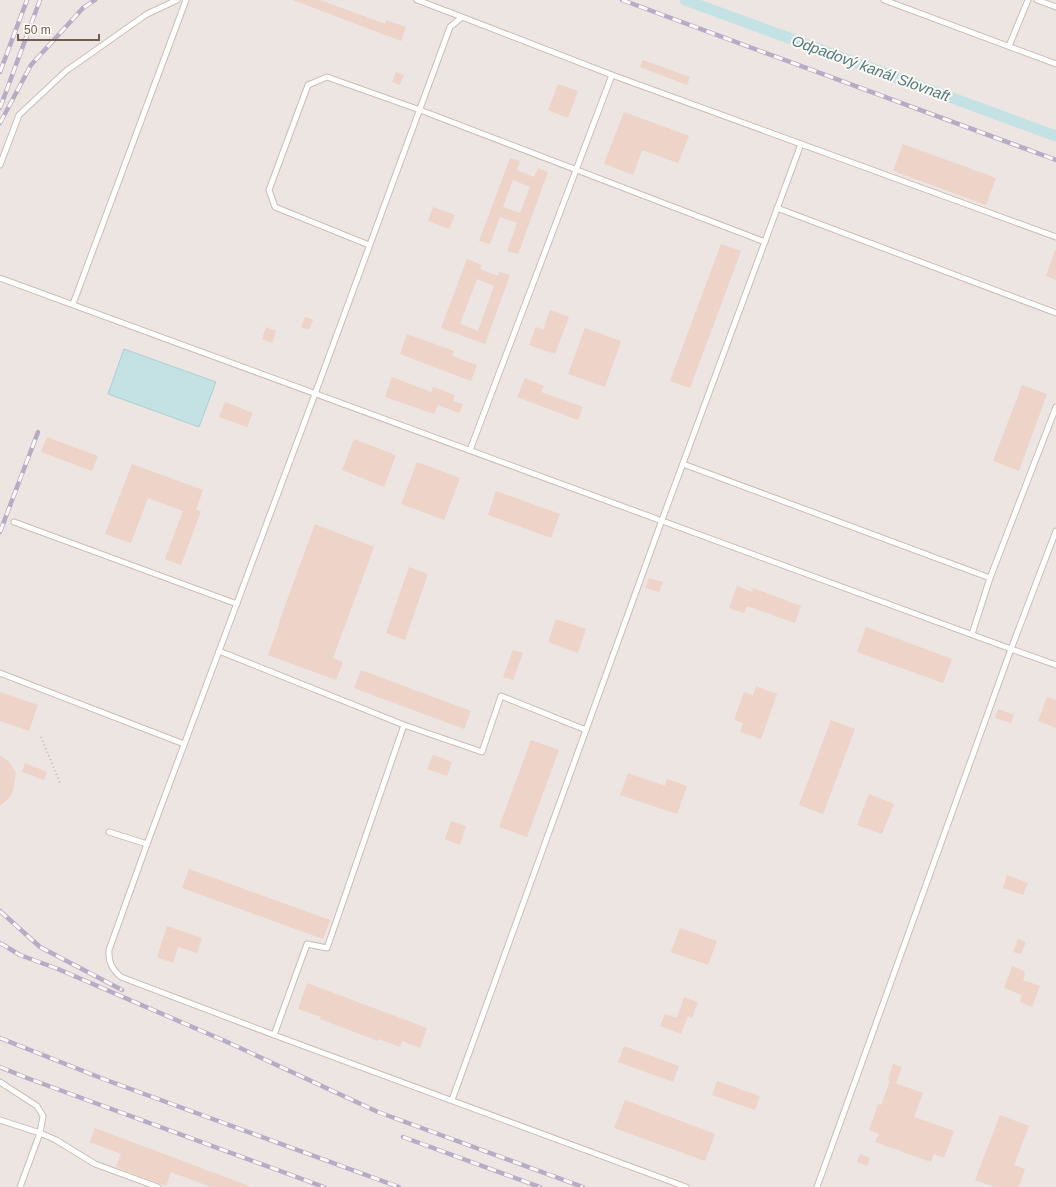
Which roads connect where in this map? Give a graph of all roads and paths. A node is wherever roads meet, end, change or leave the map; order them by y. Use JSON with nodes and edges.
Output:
{"nodes":[{"id":1,"x":177,"y":0,"type":"edge"},
{"id":2,"x":186,"y":0,"type":"edge"},
{"id":3,"x":417,"y":0,"type":"edge"},
{"id":4,"x":884,"y":0,"type":"edge"},
{"id":5,"x":1028,"y":0,"type":"edge"},
{"id":6,"x":1037,"y":0,"type":"edge"},
{"id":7,"x":1056,"y":7,"type":"edge"},
{"id":8,"x":462,"y":17,"type":"junction"},
{"id":9,"x":1009,"y":46,"type":"junction"},
{"id":10,"x":1056,"y":64,"type":"edge"},
{"id":11,"x":612,"y":75,"type":"junction"},
{"id":12,"x":420,"y":110,"type":"junction"},
{"id":13,"x":801,"y":144,"type":"junction"},
{"id":14,"x":0,"y":165,"type":"edge"},
{"id":15,"x":577,"y":171,"type":"junction"},
{"id":16,"x":778,"y":208,"type":"junction"},
{"id":17,"x":1056,"y":237,"type":"edge"},
{"id":18,"x":765,"y":242,"type":"junction"},
{"id":19,"x":369,"y":246,"type":"junction"},
{"id":20,"x":0,"y":278,"type":"edge"},
{"id":21,"x":73,"y":304,"type":"junction"},
{"id":22,"x":1056,"y":313,"type":"edge"},
{"id":23,"x":315,"y":394,"type":"junction"},
{"id":24,"x":1056,"y":407,"type":"edge"},
{"id":25,"x":470,"y":450,"type":"junction"},
{"id":26,"x":683,"y":464,"type":"junction"},
{"id":27,"x":662,"y":520,"type":"junction"},
{"id":28,"x":14,"y":522,"type":"dead end"},
{"id":29,"x":1056,"y":531,"type":"edge"},
{"id":30,"x":990,"y":578,"type":"junction"},
{"id":31,"x":237,"y":604,"type":"junction"},
{"id":32,"x":972,"y":634,"type":"junction"},
{"id":33,"x":1011,"y":649,"type":"junction"},
{"id":34,"x":219,"y":651,"type":"junction"},
{"id":35,"x":1056,"y":665,"type":"edge"},
{"id":36,"x":0,"y":673,"type":"edge"},
{"id":37,"x":404,"y":725,"type":"junction"},
{"id":38,"x":586,"y":730,"type":"junction"},
{"id":39,"x":41,"y":737,"type":"dead end"},
{"id":40,"x":184,"y":744,"type":"junction"},
{"id":41,"x":60,"y":783,"type":"dead end"},
{"id":42,"x":109,"y":832,"type":"dead end"},
{"id":43,"x":147,"y":844,"type":"junction"},
{"id":44,"x":274,"y":1035,"type":"junction"},
{"id":45,"x":0,"y":1082,"type":"edge"},
{"id":46,"x":452,"y":1100,"type":"junction"},
{"id":47,"x":0,"y":1120,"type":"edge"},
{"id":48,"x":40,"y":1133,"type":"junction"},
{"id":49,"x":20,"y":1187,"type":"edge"},
{"id":50,"x":158,"y":1187,"type":"edge"},
{"id":51,"x":686,"y":1187,"type":"edge"},
{"id":52,"x":817,"y":1187,"type":"edge"}],
"edges":[{"from":1,"to":14,"type":"lane"},
{"from":2,"to":21,"type":"lane"},
{"from":3,"to":8,"type":"lane"},
{"from":4,"to":9,"type":"lane"},
{"from":5,"to":9,"type":"lane"},
{"from":6,"to":7,"type":"lane"},
{"from":8,"to":11,"type":"lane"},
{"from":8,"to":12,"type":"lane"},
{"from":9,"to":10,"type":"lane"},
{"from":11,"to":13,"type":"lane"},
{"from":11,"to":15,"type":"lane"},
{"from":12,"to":15,"type":"lane"},
{"from":12,"to":19,"type":"lane"},
{"from":12,"to":19,"type":"lane"},
{"from":13,"to":16,"type":"lane"},
{"from":13,"to":17,"type":"lane"},
{"from":15,"to":18,"type":"lane"},
{"from":15,"to":25,"type":"lane"},
{"from":16,"to":18,"type":"lane"},
{"from":16,"to":22,"type":"lane"},
{"from":18,"to":26,"type":"lane"},
{"from":19,"to":23,"type":"lane"},
{"from":20,"to":21,"type":"lane"},
{"from":21,"to":23,"type":"lane"},
{"from":23,"to":25,"type":"lane"},
{"from":23,"to":31,"type":"lane"},
{"from":24,"to":30,"type":"lane"},
{"from":25,"to":27,"type":"lane"},
{"from":26,"to":27,"type":"lane"},
{"from":26,"to":30,"type":"lane"},
{"from":27,"to":32,"type":"lane"},
{"from":27,"to":38,"type":"lane"},
{"from":28,"to":31,"type":"lane"},
{"from":29,"to":33,"type":"lane"},
{"from":30,"to":32,"type":"lane"},
{"from":31,"to":34,"type":"lane"},
{"from":32,"to":33,"type":"lane"},
{"from":33,"to":35,"type":"lane"},
{"from":33,"to":52,"type":"lane"},
{"from":34,"to":37,"type":"lane"},
{"from":34,"to":40,"type":"lane"},
{"from":36,"to":40,"type":"lane"},
{"from":37,"to":38,"type":"lane"},
{"from":37,"to":44,"type":"lane"},
{"from":38,"to":46,"type":"lane"},
{"from":39,"to":41,"type":"path"},
{"from":40,"to":43,"type":"lane"},
{"from":42,"to":43,"type":"lane"},
{"from":43,"to":44,"type":"lane"},
{"from":44,"to":46,"type":"lane"},
{"from":45,"to":48,"type":"lane"},
{"from":46,"to":51,"type":"lane"},
{"from":47,"to":48,"type":"lane"},
{"from":48,"to":49,"type":"lane"},
{"from":48,"to":50,"type":"lane"}]}
